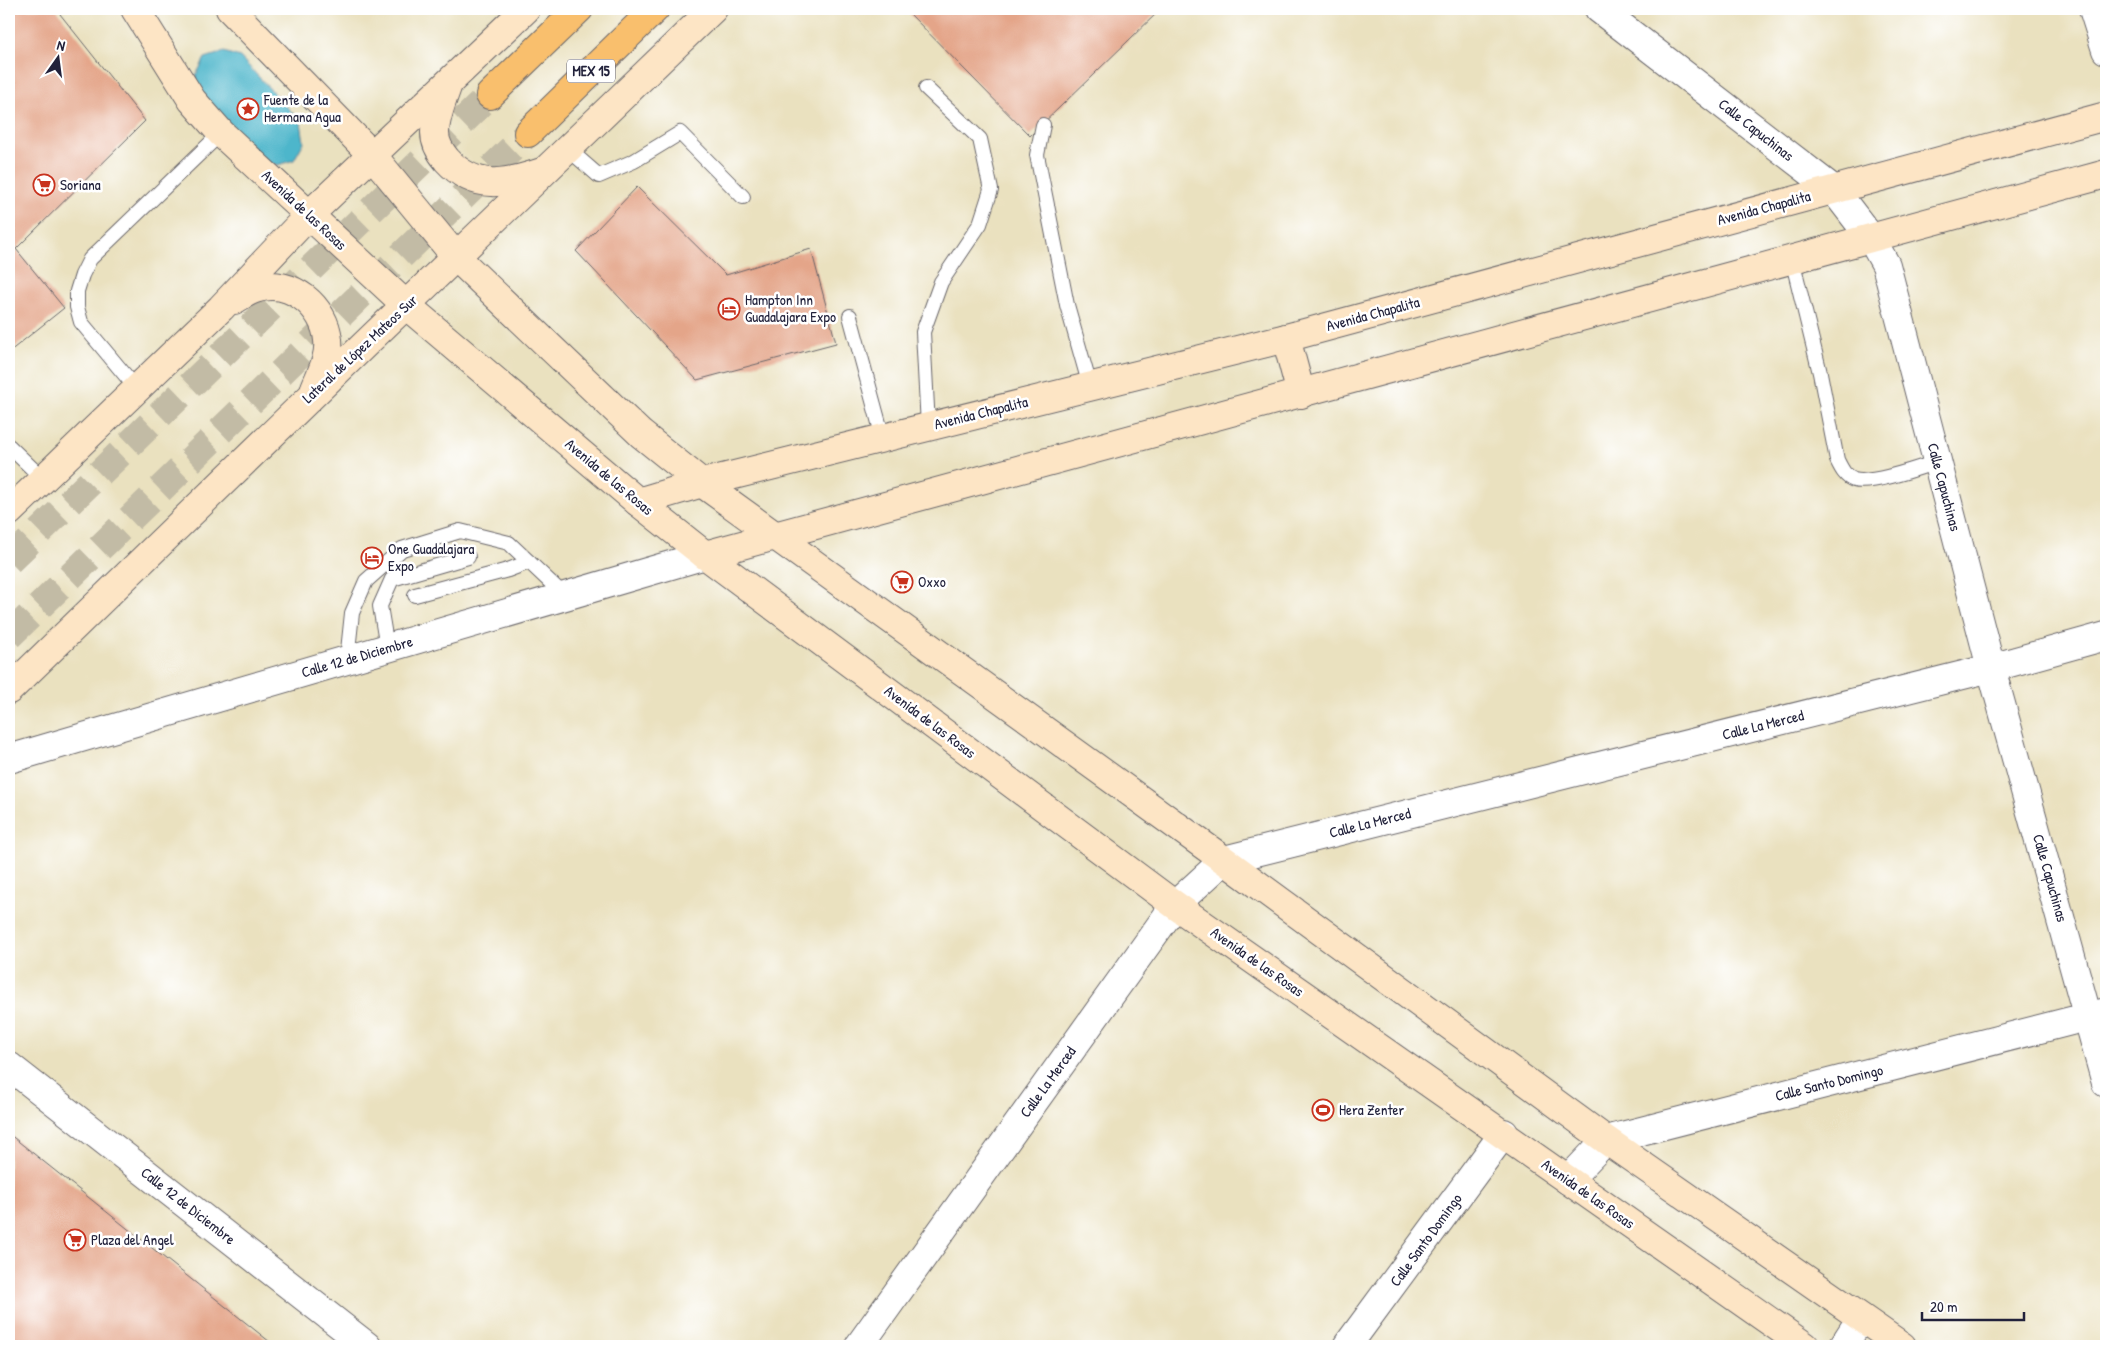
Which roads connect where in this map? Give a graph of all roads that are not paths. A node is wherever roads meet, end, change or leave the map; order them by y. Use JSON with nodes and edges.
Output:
{"nodes":[{"id":1,"x":135,"y":9,"type":"edge"},
{"id":2,"x":230,"y":9,"type":"edge"},
{"id":3,"x":526,"y":9,"type":"edge"},
{"id":4,"x":579,"y":9,"type":"edge"},
{"id":5,"x":655,"y":9,"type":"edge"},
{"id":6,"x":713,"y":9,"type":"edge"},
{"id":7,"x":1599,"y":9,"type":"edge"},
{"id":8,"x":2093,"y":9,"type":"edge"},
{"id":9,"x":2106,"y":50,"type":"edge"},
{"id":10,"x":449,"y":83,"type":"junction"},
{"id":11,"x":926,"y":88,"type":"dead end"},
{"id":12,"x":490,"y":95,"type":"tunnel mouth"},
{"id":13,"x":2106,"y":116,"type":"edge"},
{"id":14,"x":1043,"y":125,"type":"dead end"},
{"id":15,"x":221,"y":133,"type":"junction"},
{"id":16,"x":528,"y":133,"type":"tunnel mouth"},
{"id":17,"x":568,"y":149,"type":"junction"},
{"id":18,"x":373,"y":156,"type":"junction"},
{"id":19,"x":546,"y":170,"type":"junction"},
{"id":20,"x":2106,"y":174,"type":"edge"},
{"id":21,"x":1834,"y":190,"type":"junction"},
{"id":22,"x":743,"y":197,"type":"dead end"},
{"id":23,"x":310,"y":214,"type":"junction"},
{"id":24,"x":1871,"y":238,"type":"junction"},
{"id":25,"x":456,"y":257,"type":"junction"},
{"id":26,"x":1792,"y":259,"type":"junction"},
{"id":27,"x":406,"y":305,"type":"junction"},
{"id":28,"x":221,"y":308,"type":"junction"},
{"id":29,"x":850,"y":316,"type":"dead end"},
{"id":30,"x":1286,"y":338,"type":"junction"},
{"id":31,"x":1090,"y":386,"type":"junction"},
{"id":32,"x":136,"y":388,"type":"junction"},
{"id":33,"x":314,"y":392,"type":"junction"},
{"id":34,"x":1302,"y":394,"type":"junction"},
{"id":35,"x":928,"y":426,"type":"junction"},
{"id":36,"x":883,"y":438,"type":"junction"},
{"id":37,"x":9,"y":446,"type":"edge"},
{"id":38,"x":1937,"y":462,"type":"junction"},
{"id":39,"x":43,"y":479,"type":"junction"},
{"id":40,"x":702,"y":482,"type":"junction"},
{"id":41,"x":638,"y":502,"type":"junction"},
{"id":42,"x":9,"y":512,"type":"edge"},
{"id":43,"x":774,"y":536,"type":"junction"},
{"id":44,"x":705,"y":555,"type":"junction"},
{"id":45,"x":468,"y":557,"type":"dead end"},
{"id":46,"x":529,"y":562,"type":"junction"},
{"id":47,"x":415,"y":595,"type":"dead end"},
{"id":48,"x":565,"y":596,"type":"junction"},
{"id":49,"x":2106,"y":636,"type":"edge"},
{"id":50,"x":386,"y":648,"type":"junction"},
{"id":51,"x":347,"y":660,"type":"junction"},
{"id":52,"x":1991,"y":668,"type":"junction"},
{"id":53,"x":9,"y":690,"type":"edge"},
{"id":54,"x":9,"y":759,"type":"edge"},
{"id":55,"x":1224,"y":860,"type":"junction"},
{"id":56,"x":1175,"y":905,"type":"junction"},
{"id":57,"x":2098,"y":1014,"type":"edge"},
{"id":58,"x":9,"y":1066,"type":"edge"},
{"id":59,"x":2106,"y":1083,"type":"edge"},
{"id":60,"x":1504,"y":1133,"type":"junction"},
{"id":61,"x":1606,"y":1140,"type":"junction"},
{"id":62,"x":1568,"y":1180,"type":"junction"},
{"id":63,"x":1861,"y":1318,"type":"junction"},
{"id":64,"x":367,"y":1346,"type":"edge"},
{"id":65,"x":859,"y":1346,"type":"edge"},
{"id":66,"x":1348,"y":1346,"type":"edge"},
{"id":67,"x":1805,"y":1346,"type":"edge"},
{"id":68,"x":1843,"y":1346,"type":"edge"},
{"id":69,"x":1902,"y":1346,"type":"edge"}],
"edges":[{"from":1,"to":15,"type":"street","name":"Avenida de las Rosas"},
{"from":2,"to":18,"type":"street"},
{"from":3,"to":10,"type":"street"},
{"from":4,"to":12,"type":"main road"},
{"from":5,"to":16,"type":"main road","number":"MEX 15"},
{"from":6,"to":17,"type":"street","name":"Lateral de López Mateos Sur"},
{"from":7,"to":21,"type":"street","name":"Calle Capuchinas"},
{"from":8,"to":9,"type":"street"},
{"from":10,"to":18,"type":"street"},
{"from":10,"to":19,"type":"street"},
{"from":11,"to":35,"type":"lane"},
{"from":13,"to":21,"type":"street","name":"Avenida Chapalita"},
{"from":14,"to":31,"type":"lane"},
{"from":15,"to":23,"type":"street","name":"Avenida de las Rosas"},
{"from":15,"to":32,"type":"lane"},
{"from":17,"to":19,"type":"street","name":"Lateral de López Mateos Sur"},
{"from":17,"to":22,"type":"lane"},
{"from":18,"to":23,"type":"street"},
{"from":18,"to":25,"type":"street"},
{"from":19,"to":25,"type":"street","name":"Lateral de López Mateos Sur"},
{"from":20,"to":24,"type":"street"},
{"from":21,"to":24,"type":"street","name":"Calle Capuchinas"},
{"from":21,"to":30,"type":"street","name":"Avenida Chapalita"},
{"from":23,"to":27,"type":"street","name":"Avenida de las Rosas"},
{"from":23,"to":28,"type":"street"},
{"from":24,"to":26,"type":"street"},
{"from":24,"to":38,"type":"street","name":"Calle Capuchinas"},
{"from":25,"to":27,"type":"street","name":"Lateral de López Mateos Sur"},
{"from":25,"to":40,"type":"street"},
{"from":26,"to":34,"type":"street"},
{"from":26,"to":38,"type":"lane"},
{"from":27,"to":33,"type":"street","name":"Lateral de López Mateos Sur"},
{"from":27,"to":41,"type":"street","name":"Avenida de las Rosas"},
{"from":28,"to":32,"type":"street"},
{"from":28,"to":33,"type":"street"},
{"from":29,"to":36,"type":"lane"},
{"from":30,"to":31,"type":"street","name":"Avenida Chapalita"},
{"from":30,"to":34,"type":"street"},
{"from":31,"to":35,"type":"street","name":"Avenida Chapalita"},
{"from":32,"to":39,"type":"street"},
{"from":33,"to":53,"type":"street","name":"Lateral de López Mateos Sur"},
{"from":34,"to":43,"type":"street"},
{"from":35,"to":36,"type":"street","name":"Avenida Chapalita"},
{"from":36,"to":40,"type":"street","name":"Avenida Chapalita"},
{"from":37,"to":39,"type":"lane"},
{"from":38,"to":52,"type":"street","name":"Calle Capuchinas"},
{"from":39,"to":42,"type":"street"},
{"from":40,"to":41,"type":"street","name":"Avenida Chapalita"},
{"from":40,"to":43,"type":"street"},
{"from":41,"to":44,"type":"street","name":"Avenida de las Rosas"},
{"from":43,"to":44,"type":"street"},
{"from":43,"to":55,"type":"street"},
{"from":44,"to":48,"type":"street","name":"Calle 12 de Diciembre"},
{"from":44,"to":56,"type":"street","name":"Avenida de las Rosas"},
{"from":45,"to":50,"type":"lane"},
{"from":46,"to":47,"type":"lane"},
{"from":46,"to":48,"type":"lane"},
{"from":46,"to":51,"type":"lane"},
{"from":48,"to":50,"type":"street","name":"Calle 12 de Diciembre"},
{"from":49,"to":52,"type":"street","name":"Calle La Merced"},
{"from":50,"to":51,"type":"street","name":"Calle 12 de Diciembre"},
{"from":51,"to":54,"type":"street","name":"Calle 12 de Diciembre"},
{"from":52,"to":55,"type":"street","name":"Calle La Merced"},
{"from":52,"to":57,"type":"street","name":"Calle Capuchinas"},
{"from":55,"to":56,"type":"street","name":"Calle La Merced"},
{"from":55,"to":61,"type":"street"},
{"from":56,"to":60,"type":"street","name":"Avenida de las Rosas"},
{"from":56,"to":65,"type":"street","name":"Calle La Merced"},
{"from":57,"to":59,"type":"street","name":"Calle Capuchinas"},
{"from":57,"to":61,"type":"street","name":"Calle Santo Domingo"},
{"from":58,"to":64,"type":"street","name":"Calle 12 de Diciembre"},
{"from":60,"to":62,"type":"street","name":"Avenida de las Rosas"},
{"from":60,"to":66,"type":"street","name":"Calle Santo Domingo"},
{"from":61,"to":62,"type":"street"},
{"from":61,"to":63,"type":"street"},
{"from":62,"to":67,"type":"street","name":"Avenida de las Rosas"},
{"from":63,"to":68,"type":"street"},
{"from":63,"to":69,"type":"street"}]}
